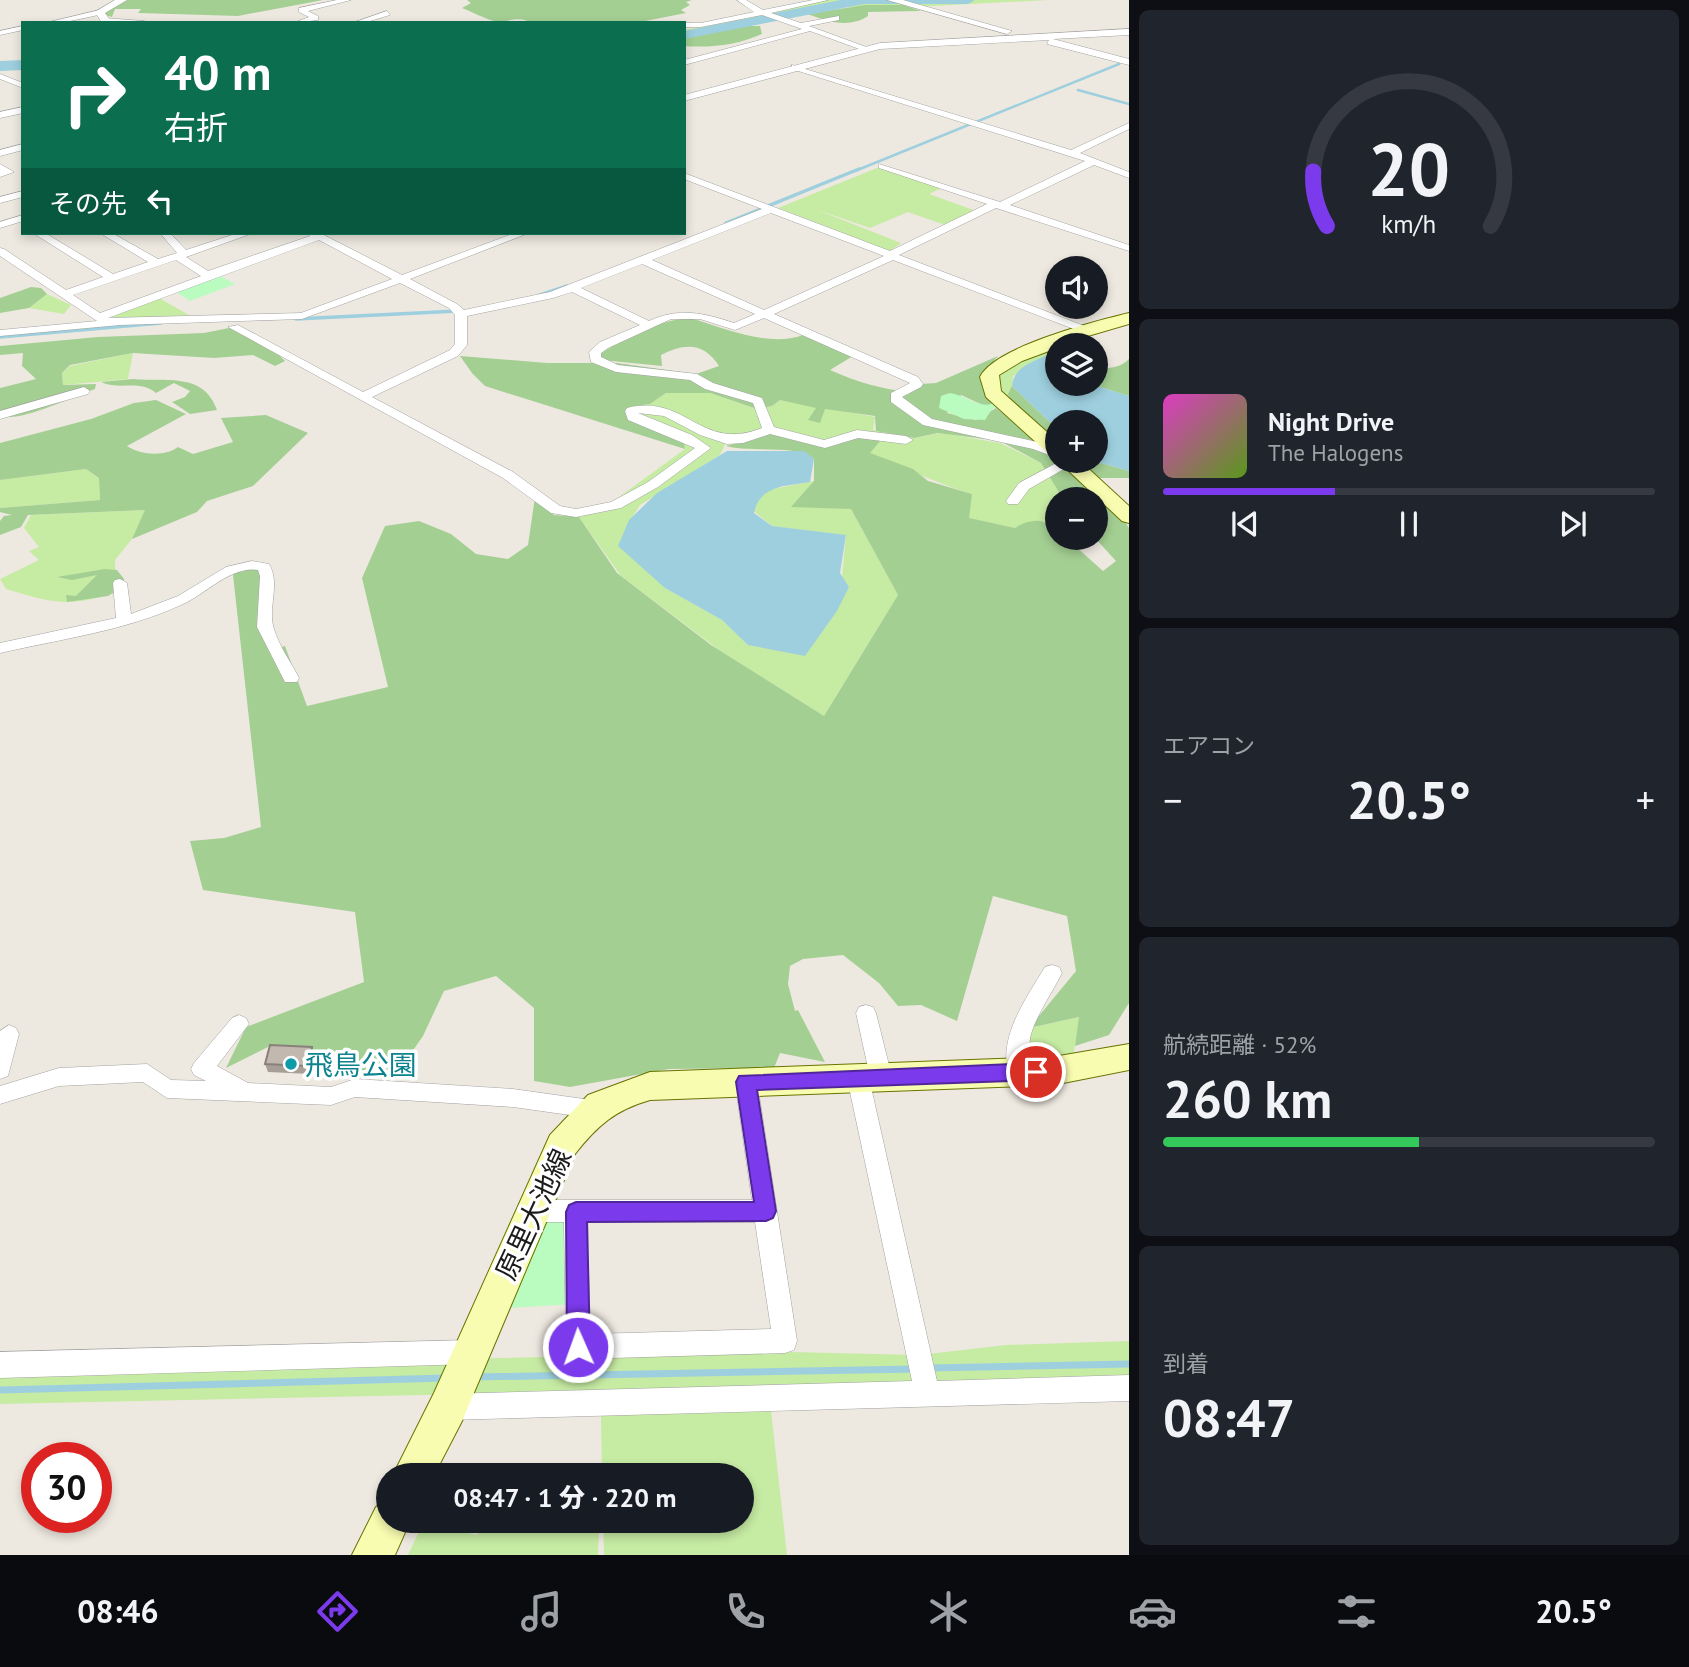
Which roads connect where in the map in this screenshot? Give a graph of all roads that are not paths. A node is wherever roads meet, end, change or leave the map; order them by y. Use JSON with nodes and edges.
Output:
{"nodes":[{"id":1,"x":122,"y":0,"type":"edge"},
{"id":2,"x":347,"y":0,"type":"edge"},
{"id":3,"x":741,"y":0,"type":"edge"},
{"id":4,"x":824,"y":0,"type":"edge"},
{"id":5,"x":892,"y":0,"type":"edge"},
{"id":6,"x":790,"y":3,"type":"edge"},
{"id":7,"x":913,"y":6,"type":"joint"},
{"id":8,"x":387,"y":13,"type":"dead end"},
{"id":9,"x":765,"y":13,"type":"junction"},
{"id":10,"x":104,"y":18,"type":"edge"},
{"id":11,"x":836,"y":18,"type":"dead end"},
{"id":12,"x":71,"y":21,"type":"edge"},
{"id":13,"x":128,"y":21,"type":"edge"},
{"id":14,"x":302,"y":21,"type":"edge"},
{"id":15,"x":362,"y":21,"type":"edge"},
{"id":16,"x":11,"y":22,"type":"dead end"},
{"id":17,"x":21,"y":25,"type":"edge"},
{"id":18,"x":799,"y":26,"type":"junction"},
{"id":19,"x":21,"y":27,"type":"edge"},
{"id":20,"x":686,"y":27,"type":"edge"},
{"id":21,"x":810,"y":29,"type":"junction"},
{"id":22,"x":1129,"y":32,"type":"edge"},
{"id":23,"x":0,"y":33,"type":"edge"},
{"id":24,"x":1028,"y":36,"type":"junction"},
{"id":25,"x":865,"y":48,"type":"junction"},
{"id":26,"x":686,"y":61,"type":"edge"},
{"id":27,"x":1129,"y":62,"type":"edge"},
{"id":28,"x":794,"y":67,"type":"junction"},
{"id":29,"x":0,"y":76,"type":"edge"},
{"id":30,"x":21,"y":85,"type":"edge"},
{"id":31,"x":21,"y":86,"type":"edge"},
{"id":32,"x":11,"y":89,"type":"dead end"},
{"id":33,"x":686,"y":97,"type":"edge"},
{"id":34,"x":21,"y":110,"type":"edge"},
{"id":35,"x":0,"y":115,"type":"edge"},
{"id":36,"x":1129,"y":126,"type":"edge"},
{"id":37,"x":21,"y":148,"type":"edge"},
{"id":38,"x":0,"y":153,"type":"edge"},
{"id":39,"x":1072,"y":153,"type":"junction"},
{"id":40,"x":1094,"y":161,"type":"junction"},
{"id":41,"x":882,"y":166,"type":"dead end"},
{"id":42,"x":0,"y":167,"type":"edge"},
{"id":43,"x":0,"y":174,"type":"edge"},
{"id":44,"x":1129,"y":175,"type":"edge"},
{"id":45,"x":686,"y":177,"type":"edge"},
{"id":46,"x":21,"y":195,"type":"edge"},
{"id":47,"x":0,"y":200,"type":"edge"},
{"id":48,"x":998,"y":205,"type":"junction"},
{"id":49,"x":766,"y":207,"type":"junction"},
{"id":50,"x":21,"y":221,"type":"edge"},
{"id":51,"x":0,"y":225,"type":"edge"},
{"id":52,"x":41,"y":235,"type":"edge"},
{"id":53,"x":113,"y":235,"type":"edge"},
{"id":54,"x":166,"y":235,"type":"edge"},
{"id":55,"x":242,"y":235,"type":"edge"},
{"id":56,"x":313,"y":235,"type":"edge"},
{"id":57,"x":318,"y":235,"type":"edge"},
{"id":58,"x":519,"y":235,"type":"edge"},
{"id":59,"x":1129,"y":248,"type":"edge"},
{"id":60,"x":0,"y":251,"type":"edge"},
{"id":61,"x":180,"y":255,"type":"junction"},
{"id":62,"x":891,"y":255,"type":"junction"},
{"id":63,"x":643,"y":260,"type":"junction"},
{"id":64,"x":157,"y":263,"type":"junction"},
{"id":65,"x":207,"y":275,"type":"junction"},
{"id":66,"x":112,"y":278,"type":"junction"},
{"id":67,"x":401,"y":278,"type":"junction"},
{"id":68,"x":573,"y":288,"type":"junction"},
{"id":69,"x":64,"y":294,"type":"junction"},
{"id":70,"x":461,"y":314,"type":"junction"},
{"id":71,"x":764,"y":315,"type":"junction"},
{"id":72,"x":1129,"y":318,"type":"edge"},
{"id":73,"x":104,"y":320,"type":"junction"},
{"id":74,"x":649,"y":325,"type":"junction"},
{"id":75,"x":234,"y":327,"type":"dead end"},
{"id":76,"x":1091,"y":332,"type":"junction"},
{"id":77,"x":0,"y":333,"type":"edge"},
{"id":78,"x":84,"y":391,"type":"dead end"},
{"id":79,"x":362,"y":397,"type":"junction"},
{"id":80,"x":0,"y":415,"type":"edge"},
{"id":81,"x":922,"y":418,"type":"junction"},
{"id":82,"x":769,"y":430,"type":"junction"},
{"id":83,"x":883,"y":436,"type":"junction"},
{"id":84,"x":906,"y":440,"type":"dead end"},
{"id":85,"x":1045,"y":441,"type":"edge"},
{"id":86,"x":1045,"y":452,"type":"edge"},
{"id":87,"x":1045,"y":470,"type":"edge"},
{"id":88,"x":1080,"y":473,"type":"edge"},
{"id":89,"x":1013,"y":501,"type":"dead end"},
{"id":90,"x":1129,"y":517,"type":"edge"},
{"id":91,"x":120,"y":583,"type":"dead end"},
{"id":92,"x":124,"y":619,"type":"junction"},
{"id":93,"x":0,"y":648,"type":"edge"},
{"id":94,"x":291,"y":678,"type":"dead end"},
{"id":95,"x":1052,"y":972,"type":"dead end"},
{"id":96,"x":866,"y":1013,"type":"dead end"},
{"id":97,"x":239,"y":1024,"type":"dead end"},
{"id":98,"x":9,"y":1034,"type":"dead end"},
{"id":99,"x":1129,"y":1057,"type":"edge"},
{"id":100,"x":0,"y":1070,"type":"edge"},
{"id":101,"x":1019,"y":1072,"type":"junction"},
{"id":102,"x":869,"y":1078,"type":"junction"},
{"id":103,"x":746,"y":1082,"type":"junction"},
{"id":104,"x":245,"y":1092,"type":"junction"},
{"id":105,"x":0,"y":1095,"type":"edge"},
{"id":106,"x":591,"y":1109,"type":"junction"},
{"id":107,"x":533,"y":1211,"type":"junction"},
{"id":108,"x":766,"y":1211,"type":"junction"},
{"id":109,"x":576,"y":1212,"type":"junction"},
{"id":110,"x":469,"y":1358,"type":"junction"},
{"id":111,"x":0,"y":1365,"type":"edge"},
{"id":112,"x":1129,"y":1388,"type":"edge"},
{"id":113,"x":927,"y":1392,"type":"junction"},
{"id":114,"x":449,"y":1404,"type":"junction"},
{"id":115,"x":419,"y":1463,"type":"edge"},
{"id":116,"x":384,"y":1533,"type":"edge"},
{"id":117,"x":373,"y":1555,"type":"edge"}],
"edges":[{"from":1,"to":10,"type":"street"},
{"from":2,"to":14,"type":"street"},
{"from":3,"to":9,"type":"street"},
{"from":4,"to":6,"type":"street"},
{"from":5,"to":7,"type":"street"},
{"from":6,"to":9,"type":"street"},
{"from":7,"to":24,"type":"street"},
{"from":8,"to":15,"type":"street"},
{"from":9,"to":18,"type":"street"},
{"from":9,"to":20,"type":"street"},
{"from":10,"to":12,"type":"street"},
{"from":10,"to":13,"type":"street"},
{"from":11,"to":18,"type":"street"},
{"from":16,"to":17,"type":"street"},
{"from":18,"to":21,"type":"street"},
{"from":19,"to":23,"type":"street"},
{"from":21,"to":25,"type":"street"},
{"from":21,"to":26,"type":"street"},
{"from":22,"to":24,"type":"street"},
{"from":24,"to":25,"type":"street"},
{"from":24,"to":27,"type":"street"},
{"from":25,"to":28,"type":"street"},
{"from":28,"to":33,"type":"street"},
{"from":28,"to":39,"type":"street"},
{"from":29,"to":30,"type":"street"},
{"from":31,"to":32,"type":"street"},
{"from":34,"to":35,"type":"street"},
{"from":36,"to":39,"type":"street"},
{"from":37,"to":38,"type":"street"},
{"from":39,"to":40,"type":"street"},
{"from":40,"to":44,"type":"street"},
{"from":40,"to":48,"type":"street"},
{"from":41,"to":48,"type":"street"},
{"from":42,"to":43,"type":"street"},
{"from":45,"to":49,"type":"street"},
{"from":46,"to":47,"type":"street"},
{"from":48,"to":59,"type":"street"},
{"from":48,"to":62,"type":"street"},
{"from":49,"to":62,"type":"street"},
{"from":49,"to":63,"type":"street"},
{"from":50,"to":51,"type":"street"},
{"from":52,"to":66,"type":"street"},
{"from":53,"to":64,"type":"street"},
{"from":54,"to":61,"type":"street"},
{"from":55,"to":61,"type":"street"},
{"from":56,"to":65,"type":"street"},
{"from":57,"to":67,"type":"street"},
{"from":58,"to":67,"type":"street"},
{"from":60,"to":69,"type":"street"},
{"from":61,"to":64,"type":"street"},
{"from":61,"to":65,"type":"street"},
{"from":62,"to":71,"type":"street"},
{"from":62,"to":76,"type":"street"},
{"from":63,"to":68,"type":"street"},
{"from":63,"to":71,"type":"street"},
{"from":64,"to":66,"type":"street"},
{"from":65,"to":73,"type":"street"},
{"from":66,"to":69,"type":"street"},
{"from":67,"to":70,"type":"street"},
{"from":67,"to":73,"type":"street"},
{"from":68,"to":70,"type":"street"},
{"from":68,"to":74,"type":"street"},
{"from":69,"to":73,"type":"street"},
{"from":70,"to":79,"type":"street"},
{"from":71,"to":74,"type":"street"},
{"from":71,"to":81,"type":"street"},
{"from":72,"to":76,"type":"main road"},
{"from":73,"to":77,"type":"street"},
{"from":74,"to":82,"type":"street"},
{"from":75,"to":79,"type":"street"},
{"from":76,"to":85,"type":"main road"},
{"from":78,"to":80,"type":"street"},
{"from":79,"to":82,"type":"street"},
{"from":81,"to":83,"type":"street"},
{"from":81,"to":86,"type":"street"},
{"from":82,"to":83,"type":"street"},
{"from":83,"to":84,"type":"street"},
{"from":87,"to":89,"type":"street"},
{"from":88,"to":90,"type":"main road"},
{"from":91,"to":92,"type":"street"},
{"from":92,"to":93,"type":"street"},
{"from":92,"to":94,"type":"street"},
{"from":95,"to":101,"type":"street"},
{"from":96,"to":102,"type":"street"},
{"from":97,"to":104,"type":"street"},
{"from":98,"to":100,"type":"street"},
{"from":99,"to":101,"type":"main road","name":"原里大池線"},
{"from":101,"to":102,"type":"main road","name":"原里大池線"},
{"from":102,"to":103,"type":"main road","name":"原里大池線"},
{"from":102,"to":113,"type":"street"},
{"from":103,"to":106,"type":"main road","name":"原里大池線"},
{"from":103,"to":108,"type":"street"},
{"from":104,"to":105,"type":"street"},
{"from":104,"to":106,"type":"street"},
{"from":106,"to":107,"type":"main road","name":"原里大池線"},
{"from":107,"to":109,"type":"street"},
{"from":107,"to":110,"type":"main road","name":"原里大池線"},
{"from":108,"to":109,"type":"street"},
{"from":108,"to":109,"type":"street"},
{"from":110,"to":111,"type":"street"},
{"from":110,"to":114,"type":"main road","name":"原里大池線"},
{"from":112,"to":113,"type":"street"},
{"from":113,"to":114,"type":"street"},
{"from":114,"to":115,"type":"main road","name":"原里大池線"},
{"from":116,"to":117,"type":"main road"}]}
